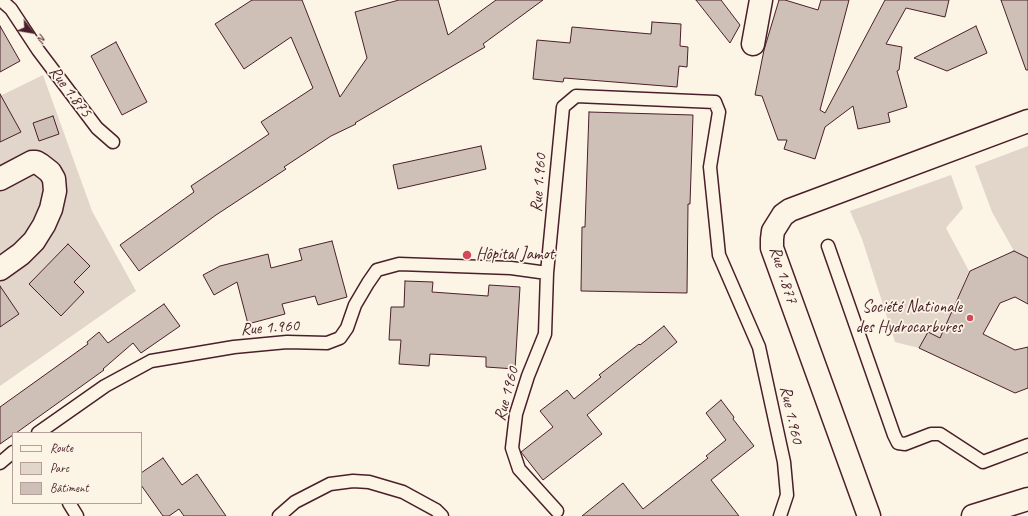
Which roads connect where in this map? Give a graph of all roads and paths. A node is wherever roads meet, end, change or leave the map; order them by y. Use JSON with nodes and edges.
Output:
{"nodes":[{"id":1,"x":1,"y":0,"type":"edge"},
{"id":2,"x":761,"y":0,"type":"edge"},
{"id":3,"x":753,"y":44,"type":"dead end"},
{"id":4,"x":1028,"y":121,"type":"edge"},
{"id":5,"x":112,"y":142,"type":"dead end"},
{"id":6,"x":0,"y":179,"type":"edge"},
{"id":7,"x":828,"y":246,"type":"dead end"},
{"id":8,"x":0,"y":269,"type":"edge"},
{"id":9,"x":547,"y":273,"type":"junction"},
{"id":10,"x":39,"y":432,"type":"edge"},
{"id":11,"x":1028,"y":445,"type":"edge"},
{"id":12,"x":12,"y":453,"type":"edge"},
{"id":13,"x":0,"y":462,"type":"edge"},
{"id":14,"x":1028,"y":498,"type":"edge"},
{"id":15,"x":70,"y":504,"type":"edge"},
{"id":16,"x":557,"y":511,"type":"dead end"},
{"id":17,"x":77,"y":516,"type":"edge"},
{"id":18,"x":279,"y":516,"type":"edge"},
{"id":19,"x":442,"y":516,"type":"edge"},
{"id":20,"x":780,"y":516,"type":"edge"},
{"id":21,"x":869,"y":516,"type":"edge"},
{"id":22,"x":973,"y":516,"type":"edge"}],
"edges":[{"from":1,"to":5,"type":"lane","name":"Rue 1.875"},
{"from":2,"to":3,"type":"street"},
{"from":4,"to":21,"type":"street","name":"Rue 1.877"},
{"from":6,"to":8,"type":"street"},
{"from":7,"to":11,"type":"lane"},
{"from":9,"to":10,"type":"lane","name":"Rue 1.960"},
{"from":9,"to":16,"type":"lane","name":"Rue 1960"},
{"from":9,"to":20,"type":"lane","name":"Rue 1.960"},
{"from":12,"to":13,"type":"lane"},
{"from":14,"to":22,"type":"street"},
{"from":15,"to":17,"type":"lane"},
{"from":18,"to":19,"type":"lane"}]}
